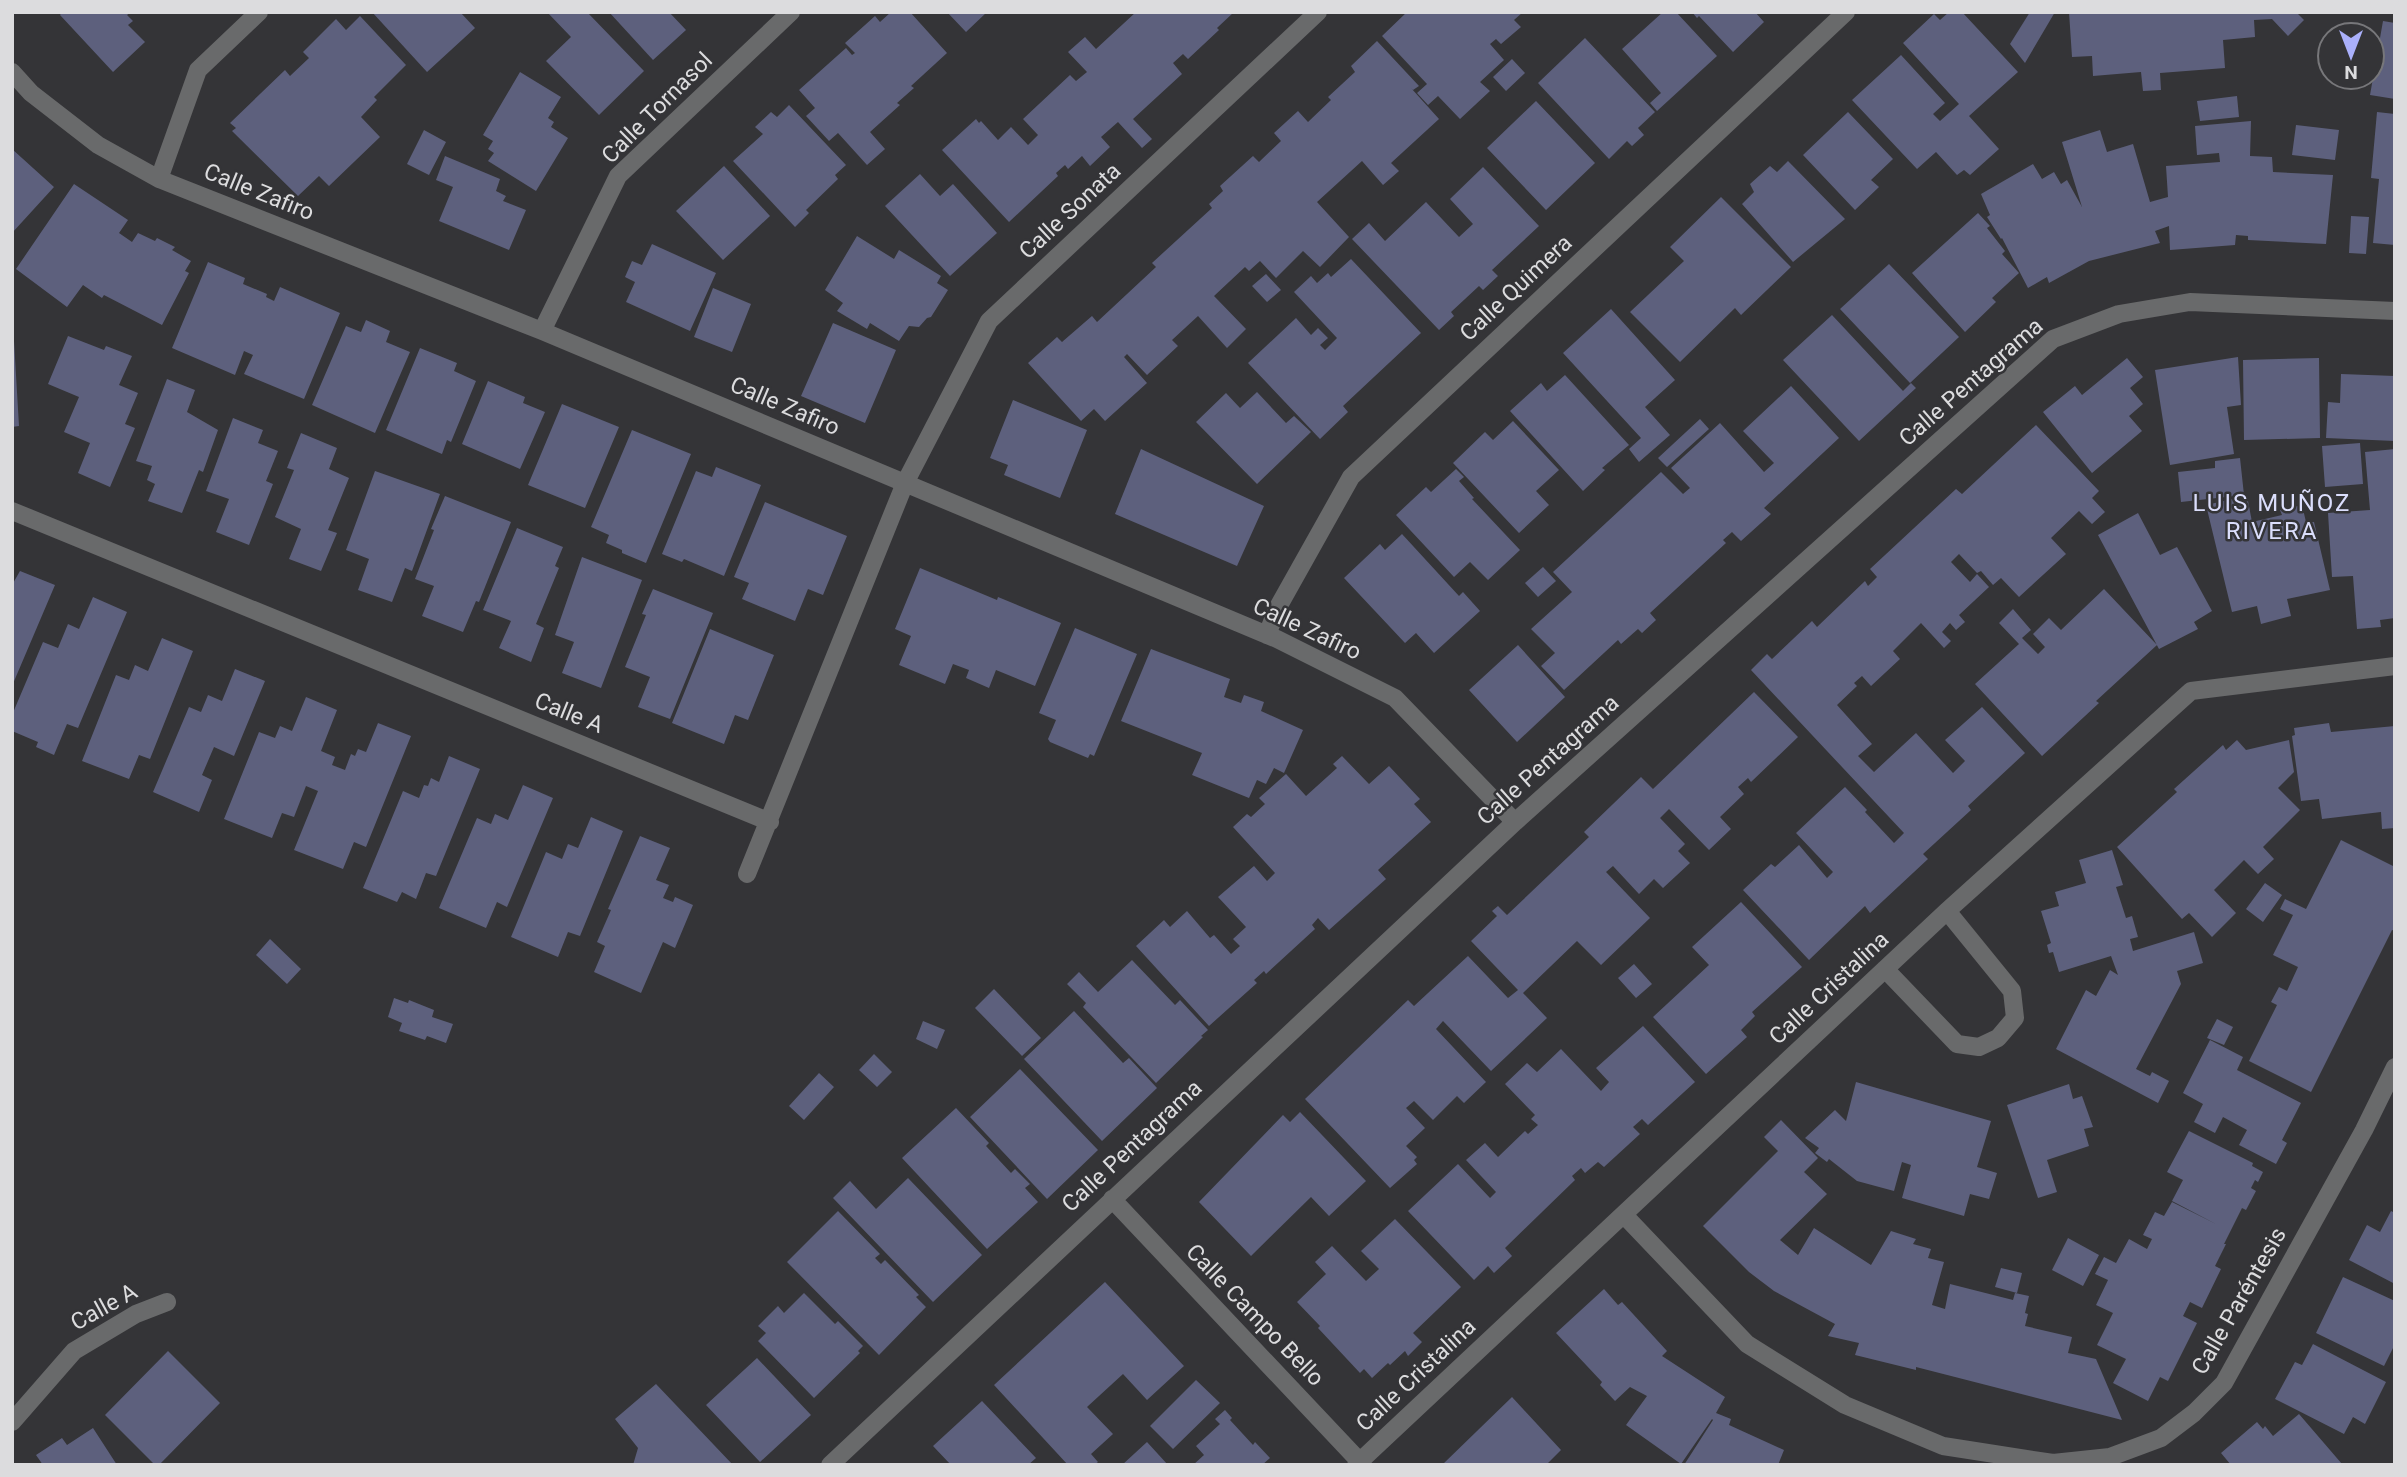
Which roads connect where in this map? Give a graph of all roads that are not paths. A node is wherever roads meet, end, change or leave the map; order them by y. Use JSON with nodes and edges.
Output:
{"nodes":[{"id":1,"x":260,"y":12,"type":"edge"},
{"id":2,"x":791,"y":12,"type":"edge"},
{"id":3,"x":1318,"y":12,"type":"edge"},
{"id":4,"x":1846,"y":12,"type":"edge"},
{"id":5,"x":12,"y":72,"type":"edge"},
{"id":6,"x":159,"y":178,"type":"junction"},
{"id":7,"x":2395,"y":311,"type":"edge"},
{"id":8,"x":542,"y":331,"type":"junction"},
{"id":9,"x":905,"y":483,"type":"junction"},
{"id":10,"x":12,"y":511,"type":"edge"},
{"id":11,"x":1267,"y":635,"type":"junction"},
{"id":12,"x":2395,"y":666,"type":"edge"},
{"id":13,"x":770,"y":822,"type":"junction"},
{"id":14,"x":1515,"y":822,"type":"junction"},
{"id":15,"x":747,"y":874,"type":"dead end"},
{"id":16,"x":1947,"y":911,"type":"junction"},
{"id":17,"x":1885,"y":968,"type":"junction"},
{"id":18,"x":2395,"y":1067,"type":"edge"},
{"id":19,"x":1112,"y":1199,"type":"junction"},
{"id":20,"x":1624,"y":1215,"type":"junction"},
{"id":21,"x":167,"y":1302,"type":"dead end"},
{"id":22,"x":12,"y":1422,"type":"edge"},
{"id":23,"x":1360,"y":1464,"type":"edge"},
{"id":24,"x":830,"y":1465,"type":"edge"}],
"edges":[{"from":1,"to":6,"type":"street"},
{"from":2,"to":8,"type":"street","name":"Calle Tornasol"},
{"from":3,"to":9,"type":"street","name":"Calle Sonata"},
{"from":4,"to":11,"type":"street","name":"Calle Quimera"},
{"from":5,"to":6,"type":"street","name":"Calle Zafiro"},
{"from":6,"to":8,"type":"street","name":"Calle Zafiro"},
{"from":7,"to":14,"type":"street","name":"Calle Pentagrama"},
{"from":8,"to":9,"type":"street","name":"Calle Zafiro"},
{"from":9,"to":11,"type":"street","name":"Calle Zafiro"},
{"from":9,"to":13,"type":"street"},
{"from":10,"to":13,"type":"street","name":"Calle A"},
{"from":11,"to":14,"type":"street","name":"Calle Zafiro"},
{"from":12,"to":16,"type":"street","name":"Calle Cristalina"},
{"from":13,"to":15,"type":"street"},
{"from":14,"to":19,"type":"street","name":"Calle Pentagrama"},
{"from":16,"to":17,"type":"street","name":"Calle Cristalina"},
{"from":16,"to":17,"type":"street"},
{"from":17,"to":20,"type":"street","name":"Calle Cristalina"},
{"from":18,"to":20,"type":"street","name":"Calle Paréntesis"},
{"from":19,"to":23,"type":"street","name":"Calle Campo Bello"},
{"from":19,"to":24,"type":"street","name":"Calle Pentagrama"},
{"from":20,"to":23,"type":"street","name":"Calle Cristalina"},
{"from":21,"to":22,"type":"street","name":"Calle A"}]}
